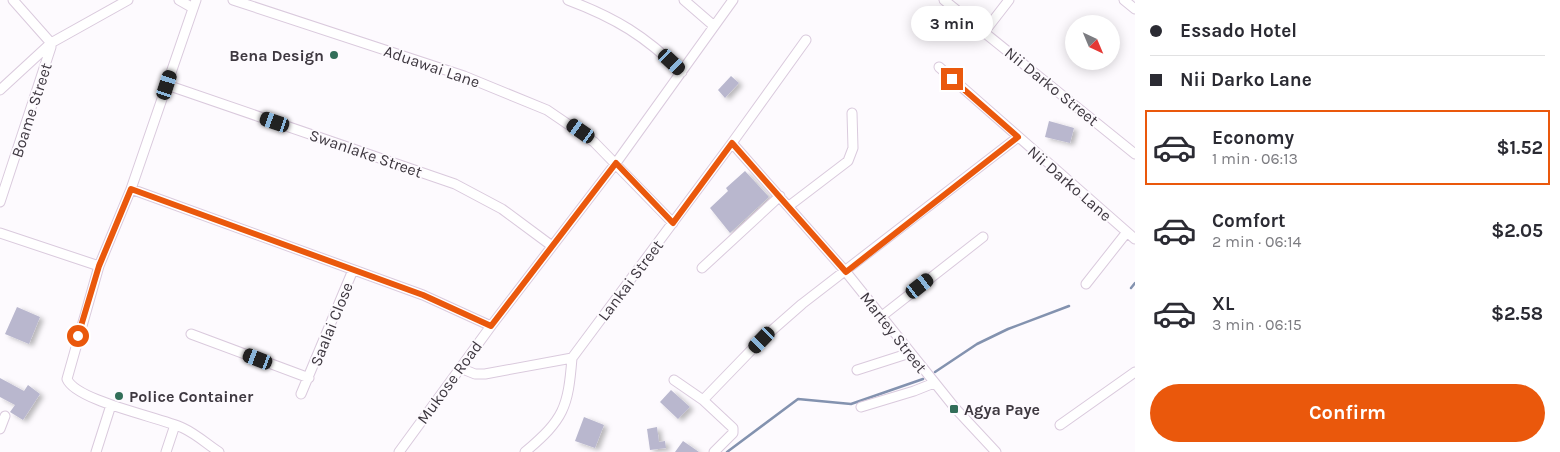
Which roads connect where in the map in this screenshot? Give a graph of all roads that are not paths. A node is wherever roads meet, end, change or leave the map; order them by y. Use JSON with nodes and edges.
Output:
{"nodes":[{"id":1,"x":13,"y":0,"type":"edge"},
{"id":2,"x":128,"y":0,"type":"edge"},
{"id":3,"x":179,"y":0,"type":"edge"},
{"id":4,"x":233,"y":0,"type":"edge"},
{"id":5,"x":568,"y":0,"type":"edge"},
{"id":6,"x":684,"y":0,"type":"edge"},
{"id":7,"x":733,"y":0,"type":"edge"},
{"id":8,"x":944,"y":0,"type":"edge"},
{"id":9,"x":1009,"y":0,"type":"edge"},
{"id":10,"x":195,"y":4,"type":"edge"},
{"id":11,"x":714,"y":26,"type":"junction"},
{"id":12,"x":985,"y":31,"type":"junction"},
{"id":13,"x":806,"y":40,"type":"dead end"},
{"id":14,"x":51,"y":43,"type":"junction"},
{"id":15,"x":938,"y":67,"type":"dead end"},
{"id":16,"x":682,"y":72,"type":"junction"},
{"id":17,"x":167,"y":85,"type":"junction"},
{"id":18,"x":0,"y":90,"type":"edge"},
{"id":19,"x":852,"y":113,"type":"dead end"},
{"id":20,"x":1018,"y":137,"type":"junction"},
{"id":21,"x":732,"y":143,"type":"junction"},
{"id":22,"x":1135,"y":154,"type":"edge"},
{"id":23,"x":616,"y":163,"type":"junction"},
{"id":24,"x":131,"y":189,"type":"junction"},
{"id":25,"x":780,"y":196,"type":"junction"},
{"id":26,"x":0,"y":202,"type":"edge"},
{"id":27,"x":789,"y":206,"type":"junction"},
{"id":28,"x":673,"y":223,"type":"junction"},
{"id":29,"x":1127,"y":232,"type":"junction"},
{"id":30,"x":0,"y":233,"type":"edge"},
{"id":31,"x":983,"y":237,"type":"dead end"},
{"id":32,"x":1135,"y":239,"type":"edge"},
{"id":33,"x":552,"y":246,"type":"junction"},
{"id":34,"x":99,"y":266,"type":"junction"},
{"id":35,"x":702,"y":268,"type":"dead end"},
{"id":36,"x":353,"y":270,"type":"junction"},
{"id":37,"x":846,"y":272,"type":"junction"},
{"id":38,"x":1086,"y":284,"type":"dead end"},
{"id":39,"x":882,"y":316,"type":"junction"},
{"id":40,"x":491,"y":326,"type":"junction"},
{"id":41,"x":191,"y":334,"type":"dead end"},
{"id":42,"x":910,"y":353,"type":"junction"},
{"id":43,"x":572,"y":358,"type":"junction"},
{"id":44,"x":460,"y":368,"type":"junction"},
{"id":45,"x":857,"y":370,"type":"dead end"},
{"id":46,"x":1135,"y":372,"type":"edge"},
{"id":47,"x":309,"y":378,"type":"junction"},
{"id":48,"x":674,"y":380,"type":"dead end"},
{"id":49,"x":934,"y":383,"type":"junction"},
{"id":50,"x":301,"y":394,"type":"dead end"},
{"id":51,"x":703,"y":400,"type":"junction"},
{"id":52,"x":111,"y":405,"type":"junction"},
{"id":53,"x":861,"y":407,"type":"dead end"},
{"id":54,"x":6,"y":416,"type":"dead end"},
{"id":55,"x":175,"y":425,"type":"junction"},
{"id":56,"x":1060,"y":426,"type":"dead end"},
{"id":57,"x":0,"y":429,"type":"edge"},
{"id":58,"x":96,"y":452,"type":"edge"},
{"id":59,"x":166,"y":452,"type":"edge"},
{"id":60,"x":219,"y":452,"type":"edge"},
{"id":61,"x":399,"y":452,"type":"edge"},
{"id":62,"x":525,"y":452,"type":"edge"},
{"id":63,"x":714,"y":452,"type":"edge"},
{"id":64,"x":996,"y":452,"type":"edge"}],
"edges":[{"from":1,"to":14,"type":"street","name":"Boame Street"},
{"from":2,"to":14,"type":"street"},
{"from":3,"to":10,"type":"street"},
{"from":4,"to":23,"type":"street","name":"Aduawai Lane"},
{"from":5,"to":16,"type":"street"},
{"from":6,"to":11,"type":"street"},
{"from":7,"to":11,"type":"street","name":"Mukose Road"},
{"from":8,"to":12,"type":"street","name":"Nii Darko Street"},
{"from":9,"to":12,"type":"street"},
{"from":10,"to":17,"type":"street"},
{"from":11,"to":16,"type":"street","name":"Mukose Road"},
{"from":12,"to":22,"type":"street","name":"Nii Darko Street"},
{"from":13,"to":21,"type":"street","name":"Lankai Street"},
{"from":14,"to":18,"type":"street"},
{"from":14,"to":26,"type":"street","name":"Boame Street"},
{"from":15,"to":20,"type":"street","name":"Nii Darko Lane"},
{"from":16,"to":23,"type":"street","name":"Mukose Road"},
{"from":17,"to":24,"type":"street"},
{"from":17,"to":33,"type":"street","name":"Swanlake Street"},
{"from":19,"to":27,"type":"street"},
{"from":20,"to":29,"type":"street","name":"Nii Darko Lane"},
{"from":20,"to":37,"type":"street"},
{"from":21,"to":25,"type":"street","name":"Martey Street"},
{"from":21,"to":28,"type":"street","name":"Lankai Street"},
{"from":23,"to":28,"type":"street","name":"Aduawai Lane"},
{"from":23,"to":33,"type":"street","name":"Mukose Road"},
{"from":24,"to":34,"type":"street"},
{"from":24,"to":36,"type":"street"},
{"from":25,"to":27,"type":"street","name":"Martey Street"},
{"from":25,"to":35,"type":"street"},
{"from":27,"to":37,"type":"street","name":"Martey Street"},
{"from":28,"to":43,"type":"street","name":"Lankai Street"},
{"from":29,"to":32,"type":"street","name":"Nii Darko Lane"},
{"from":29,"to":38,"type":"street"},
{"from":30,"to":34,"type":"street"},
{"from":31,"to":39,"type":"street"},
{"from":33,"to":40,"type":"street","name":"Mukose Road"},
{"from":34,"to":52,"type":"street"},
{"from":36,"to":40,"type":"street"},
{"from":36,"to":47,"type":"street","name":"Saalai Close"},
{"from":37,"to":39,"type":"street","name":"Martey Street"},
{"from":37,"to":51,"type":"street"},
{"from":39,"to":42,"type":"street","name":"Martey Street"},
{"from":40,"to":44,"type":"street","name":"Mukose Road"},
{"from":41,"to":47,"type":"street","name":"Saalai Close"},
{"from":42,"to":45,"type":"street"},
{"from":42,"to":49,"type":"street","name":"Martey Street"},
{"from":43,"to":44,"type":"street"},
{"from":43,"to":62,"type":"street"},
{"from":44,"to":61,"type":"street","name":"Mukose Road"},
{"from":46,"to":56,"type":"street"},
{"from":47,"to":50,"type":"street","name":"Saalai Close"},
{"from":48,"to":51,"type":"street"},
{"from":49,"to":53,"type":"street"},
{"from":49,"to":64,"type":"street","name":"Martey Street"},
{"from":51,"to":63,"type":"street"},
{"from":52,"to":55,"type":"street"},
{"from":52,"to":58,"type":"street"},
{"from":54,"to":57,"type":"street"},
{"from":55,"to":59,"type":"street"},
{"from":55,"to":60,"type":"street"}]}
